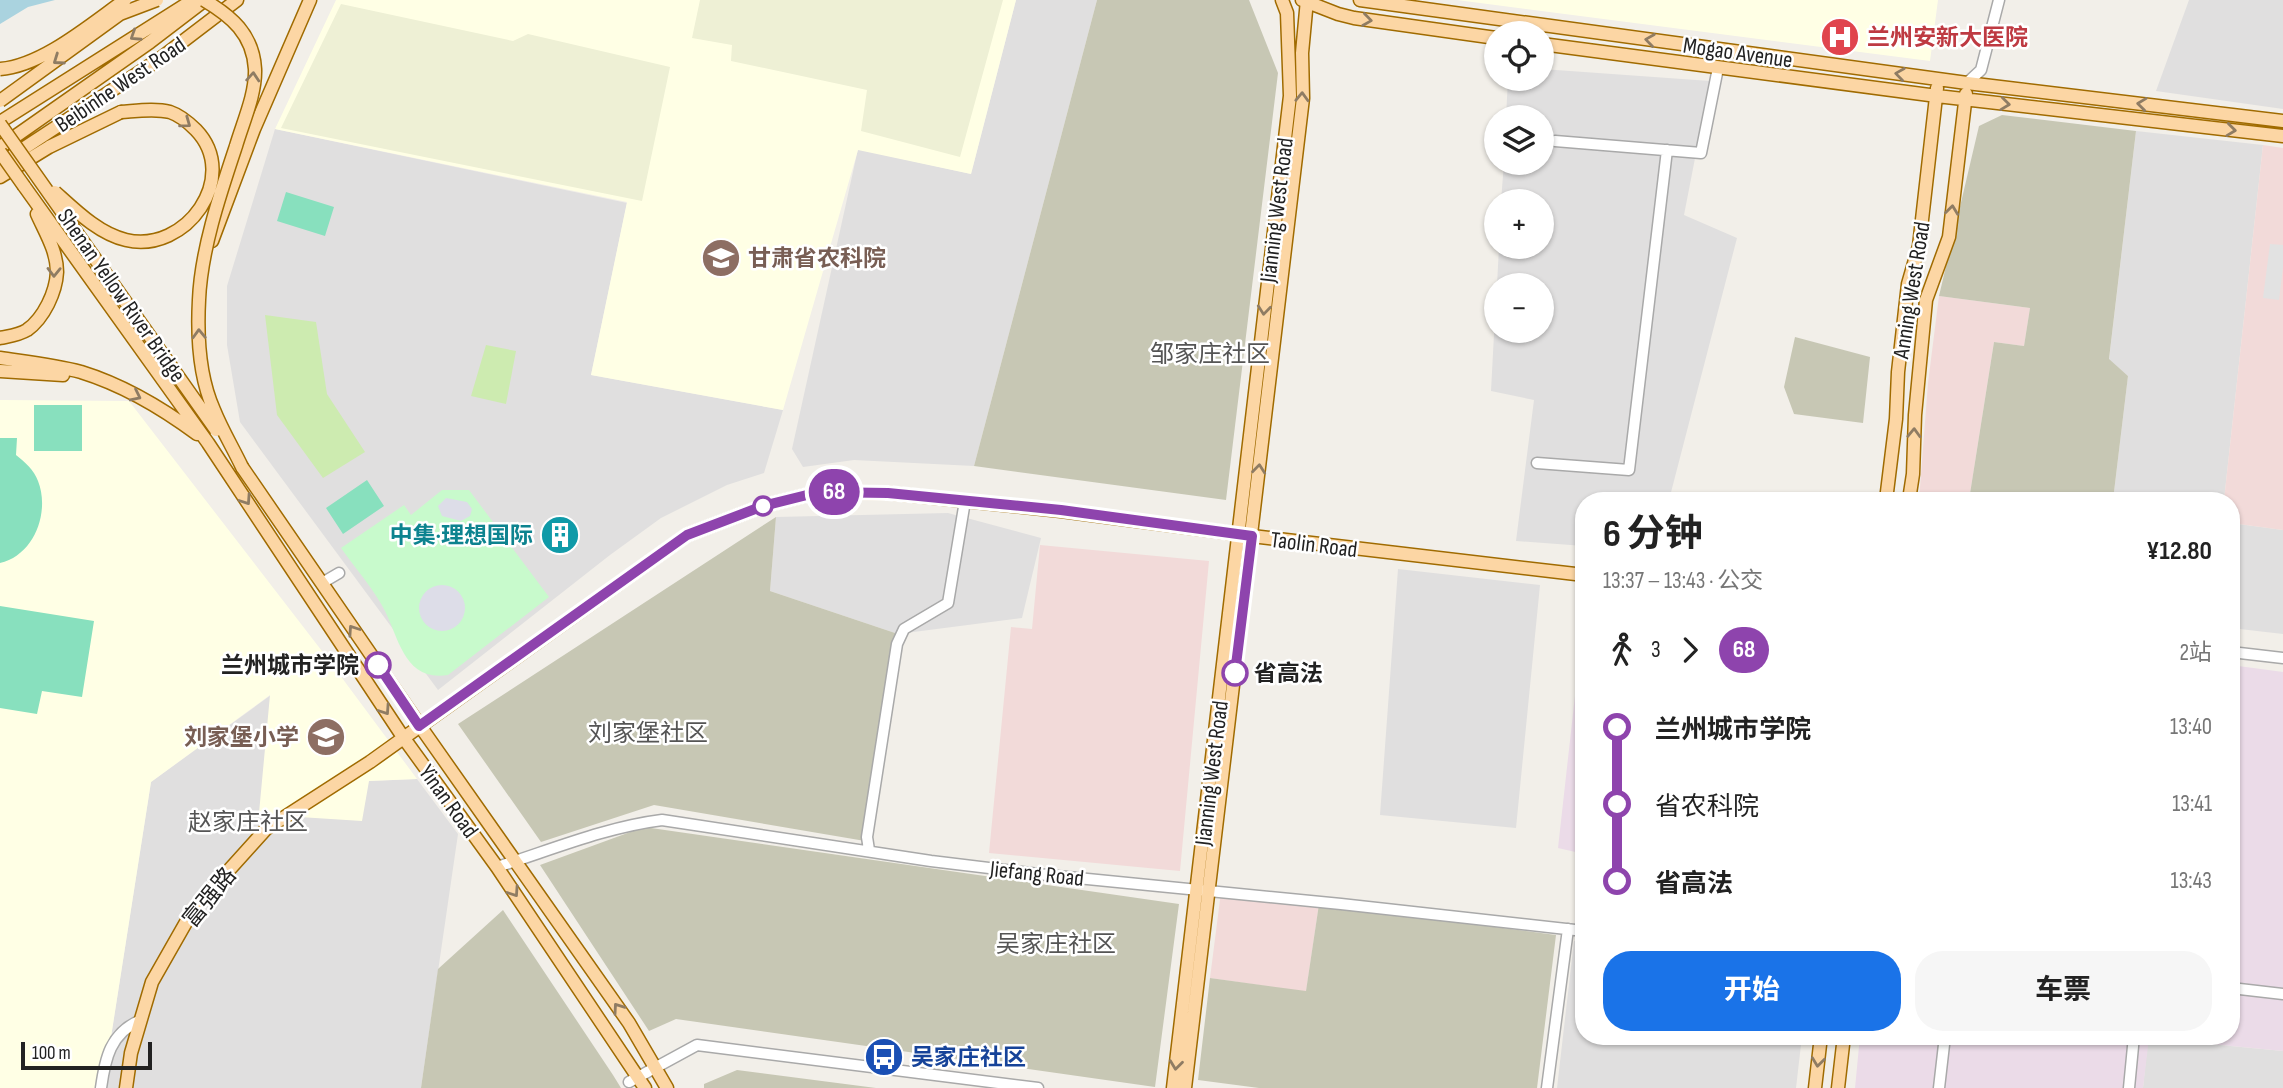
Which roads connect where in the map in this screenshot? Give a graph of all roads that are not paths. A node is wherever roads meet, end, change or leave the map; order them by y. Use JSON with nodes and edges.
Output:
{"nodes":[{"id":1,"x":125,"y":0,"type":"edge"},
{"id":2,"x":157,"y":0,"type":"edge"},
{"id":3,"x":193,"y":0,"type":"edge"},
{"id":4,"x":204,"y":0,"type":"edge"},
{"id":5,"x":237,"y":0,"type":"edge"},
{"id":6,"x":310,"y":0,"type":"edge"},
{"id":7,"x":1282,"y":0,"type":"edge"},
{"id":8,"x":1303,"y":0,"type":"edge"},
{"id":9,"x":1360,"y":0,"type":"edge"},
{"id":10,"x":1412,"y":0,"type":"edge"},
{"id":11,"x":1999,"y":0,"type":"edge"},
{"id":12,"x":1432,"y":10,"type":"junction"},
{"id":13,"x":1287,"y":13,"type":"junction"},
{"id":14,"x":1484,"y":36,"type":"edge"},
{"id":15,"x":1554,"y":46,"type":"edge"},
{"id":16,"x":1717,"y":68,"type":"junction"},
{"id":17,"x":0,"y":69,"type":"edge"},
{"id":18,"x":1938,"y":79,"type":"junction"},
{"id":19,"x":1968,"y":83,"type":"junction"},
{"id":20,"x":1937,"y":96,"type":"junction"},
{"id":21,"x":1965,"y":99,"type":"junction"},
{"id":22,"x":0,"y":101,"type":"edge"},
{"id":23,"x":74,"y":115,"type":"junction"},
{"id":24,"x":2283,"y":121,"type":"edge"},
{"id":25,"x":0,"y":123,"type":"edge"},
{"id":26,"x":2283,"y":136,"type":"edge"},
{"id":27,"x":1555,"y":141,"type":"dead end"},
{"id":28,"x":49,"y":147,"type":"junction"},
{"id":29,"x":0,"y":149,"type":"edge"},
{"id":30,"x":1667,"y":150,"type":"junction"},
{"id":31,"x":0,"y":164,"type":"edge"},
{"id":32,"x":0,"y":176,"type":"edge"},
{"id":33,"x":39,"y":178,"type":"junction"},
{"id":34,"x":24,"y":186,"type":"junction"},
{"id":35,"x":205,"y":261,"type":"junction"},
{"id":36,"x":0,"y":338,"type":"edge"},
{"id":37,"x":0,"y":358,"type":"edge"},
{"id":38,"x":0,"y":371,"type":"edge"},
{"id":39,"x":113,"y":385,"type":"junction"},
{"id":40,"x":208,"y":443,"type":"junction"},
{"id":41,"x":1537,"y":463,"type":"dead end"},
{"id":42,"x":242,"y":467,"type":"junction"},
{"id":43,"x":1887,"y":492,"type":"edge"},
{"id":44,"x":1910,"y":492,"type":"edge"},
{"id":45,"x":965,"y":501,"type":"junction"},
{"id":46,"x":1246,"y":536,"type":"junction"},
{"id":47,"x":339,"y":573,"type":"dead end"},
{"id":48,"x":1575,"y":574,"type":"edge"},
{"id":49,"x":322,"y":583,"type":"junction"},
{"id":50,"x":2240,"y":653,"type":"edge"},
{"id":51,"x":2283,"y":658,"type":"edge"},
{"id":52,"x":419,"y":726,"type":"junction"},
{"id":53,"x":403,"y":737,"type":"junction"},
{"id":54,"x":869,"y":850,"type":"junction"},
{"id":55,"x":516,"y":861,"type":"junction"},
{"id":56,"x":497,"y":867,"type":"junction"},
{"id":57,"x":1202,"y":890,"type":"junction"},
{"id":58,"x":1568,"y":929,"type":"junction"},
{"id":59,"x":1575,"y":930,"type":"edge"},
{"id":60,"x":2240,"y":989,"type":"edge"},
{"id":61,"x":2283,"y":994,"type":"edge"},
{"id":62,"x":141,"y":1020,"type":"junction"},
{"id":63,"x":1820,"y":1045,"type":"edge"},
{"id":64,"x":1843,"y":1045,"type":"edge"},
{"id":65,"x":1944,"y":1045,"type":"edge"},
{"id":66,"x":2133,"y":1045,"type":"edge"},
{"id":67,"x":655,"y":1065,"type":"junction"},
{"id":68,"x":637,"y":1082,"type":"edge"},
{"id":69,"x":101,"y":1088,"type":"edge"},
{"id":70,"x":126,"y":1088,"type":"edge"},
{"id":71,"x":667,"y":1088,"type":"edge"},
{"id":72,"x":1038,"y":1088,"type":"edge"},
{"id":73,"x":1173,"y":1088,"type":"edge"},
{"id":74,"x":1185,"y":1088,"type":"edge"},
{"id":75,"x":1548,"y":1088,"type":"edge"},
{"id":76,"x":1815,"y":1088,"type":"edge"},
{"id":77,"x":1838,"y":1088,"type":"edge"},
{"id":78,"x":1939,"y":1088,"type":"edge"},
{"id":79,"x":2129,"y":1088,"type":"edge"}],
"edges":[{"from":1,"to":17,"type":"main road","bridge":true},
{"from":2,"to":22,"type":"main road","one_way":true,"bridge":true},
{"from":3,"to":25,"type":"main road","one_way":true},
{"from":4,"to":29,"type":"main road","name":"Beibinhe West Road"},
{"from":35,"to":4,"type":"main road","one_way":true,"bridge":true},
{"from":5,"to":23,"type":"main road","name":"Beibinhe West Road"},
{"from":6,"to":35,"type":"main road","bridge":true},
{"from":7,"to":13,"type":"main road","name":"Jianning West Road"},
{"from":8,"to":13,"type":"main road"},
{"from":8,"to":14,"type":"main road","one_way":true},
{"from":46,"to":8,"type":"main road","name":"Jianning West Road","one_way":true},
{"from":9,"to":12,"type":"main road","name":"Mogao Avenue"},
{"from":10,"to":12,"type":"main road"},
{"from":11,"to":19,"type":"street"},
{"from":18,"to":12,"type":"main road","name":"Mogao Avenue","one_way":true},
{"from":13,"to":46,"type":"main road","name":"Jianning West Road","one_way":true},
{"from":15,"to":16,"type":"main road","name":"Mogao Avenue"},
{"from":16,"to":20,"type":"main road","name":"Mogao Avenue"},
{"from":16,"to":30,"type":"street"},
{"from":18,"to":19,"type":"main road","name":"Mogao Avenue"},
{"from":18,"to":20,"type":"main road","name":"Anning West Road"},
{"from":19,"to":21,"type":"main road","name":"Anning West Road"},
{"from":24,"to":19,"type":"main road","name":"Mogao Avenue","one_way":true},
{"from":20,"to":21,"type":"main road","name":"Mogao Avenue"},
{"from":20,"to":43,"type":"main road","name":"Anning West Road"},
{"from":21,"to":26,"type":"main road","name":"Mogao Avenue","one_way":true},
{"from":44,"to":21,"type":"main road","name":"Anning West Road","one_way":true},
{"from":23,"to":28,"type":"main road"},
{"from":23,"to":31,"type":"main road","name":"Beibinhe West Road"},
{"from":25,"to":33,"type":"main road","name":"Shenan Yellow River Bridge","bridge":true},
{"from":27,"to":30,"type":"street"},
{"from":28,"to":32,"type":"main road"},
{"from":28,"to":33,"type":"main road","one_way":true,"bridge":true},
{"from":29,"to":34,"type":"main road","name":"Shenan Yellow River Bridge","bridge":true},
{"from":30,"to":41,"type":"street"},
{"from":33,"to":42,"type":"main road","name":"Shenan Yellow River Bridge","bridge":true},
{"from":34,"to":36,"type":"main road","one_way":true},
{"from":34,"to":40,"type":"main road","name":"Shenan Yellow River Bridge"},
{"from":42,"to":35,"type":"main road","one_way":true,"bridge":true},
{"from":37,"to":39,"type":"main road"},
{"from":38,"to":39,"type":"main road"},
{"from":39,"to":40,"type":"main road","one_way":true},
{"from":40,"to":53,"type":"main road","name":"Yinan Road","one_way":true},
{"from":42,"to":49,"type":"main road","name":"Yinan Road"},
{"from":45,"to":46,"type":"main road","name":"Taolin Road"},
{"from":45,"to":52,"type":"main road","name":"Taolin Road"},
{"from":45,"to":54,"type":"street"},
{"from":46,"to":48,"type":"main road","name":"Taolin Road"},
{"from":46,"to":57,"type":"main road","name":"Jianning West Road"},
{"from":47,"to":49,"type":"street"},
{"from":52,"to":49,"type":"main road","name":"Yinan Road","one_way":true},
{"from":50,"to":51,"type":"street"},
{"from":52,"to":53,"type":"main road","name":"Taolin Road"},
{"from":52,"to":55,"type":"main road","name":"Yinan Road"},
{"from":53,"to":56,"type":"main road","name":"Yinan Road"},
{"from":53,"to":62,"type":"main road","name":"富强路"},
{"from":54,"to":55,"type":"street","name":"Jiefang Road"},
{"from":54,"to":57,"type":"street","name":"Jiefang Road"},
{"from":55,"to":56,"type":"street","name":"Jiefang Road"},
{"from":67,"to":55,"type":"main road","name":"Yinan Road","one_way":true},
{"from":56,"to":68,"type":"main road","name":"Yinan Road","one_way":true},
{"from":57,"to":58,"type":"street","name":"Jiefang Road"},
{"from":57,"to":73,"type":"main road","name":"Jianning West Road","one_way":true},
{"from":57,"to":74,"type":"main road","name":"Jianning West Road"},
{"from":58,"to":59,"type":"street","name":"Jiefang Road"},
{"from":58,"to":75,"type":"street"},
{"from":60,"to":61,"type":"street"},
{"from":62,"to":69,"type":"street"},
{"from":62,"to":70,"type":"main road","name":"富强路"},
{"from":63,"to":76,"type":"main road","one_way":true},
{"from":64,"to":77,"type":"main road"},
{"from":65,"to":78,"type":"street"},
{"from":66,"to":79,"type":"street"},
{"from":67,"to":68,"type":"street"},
{"from":67,"to":71,"type":"main road","name":"Yinan Road"},
{"from":67,"to":72,"type":"street"}]}
